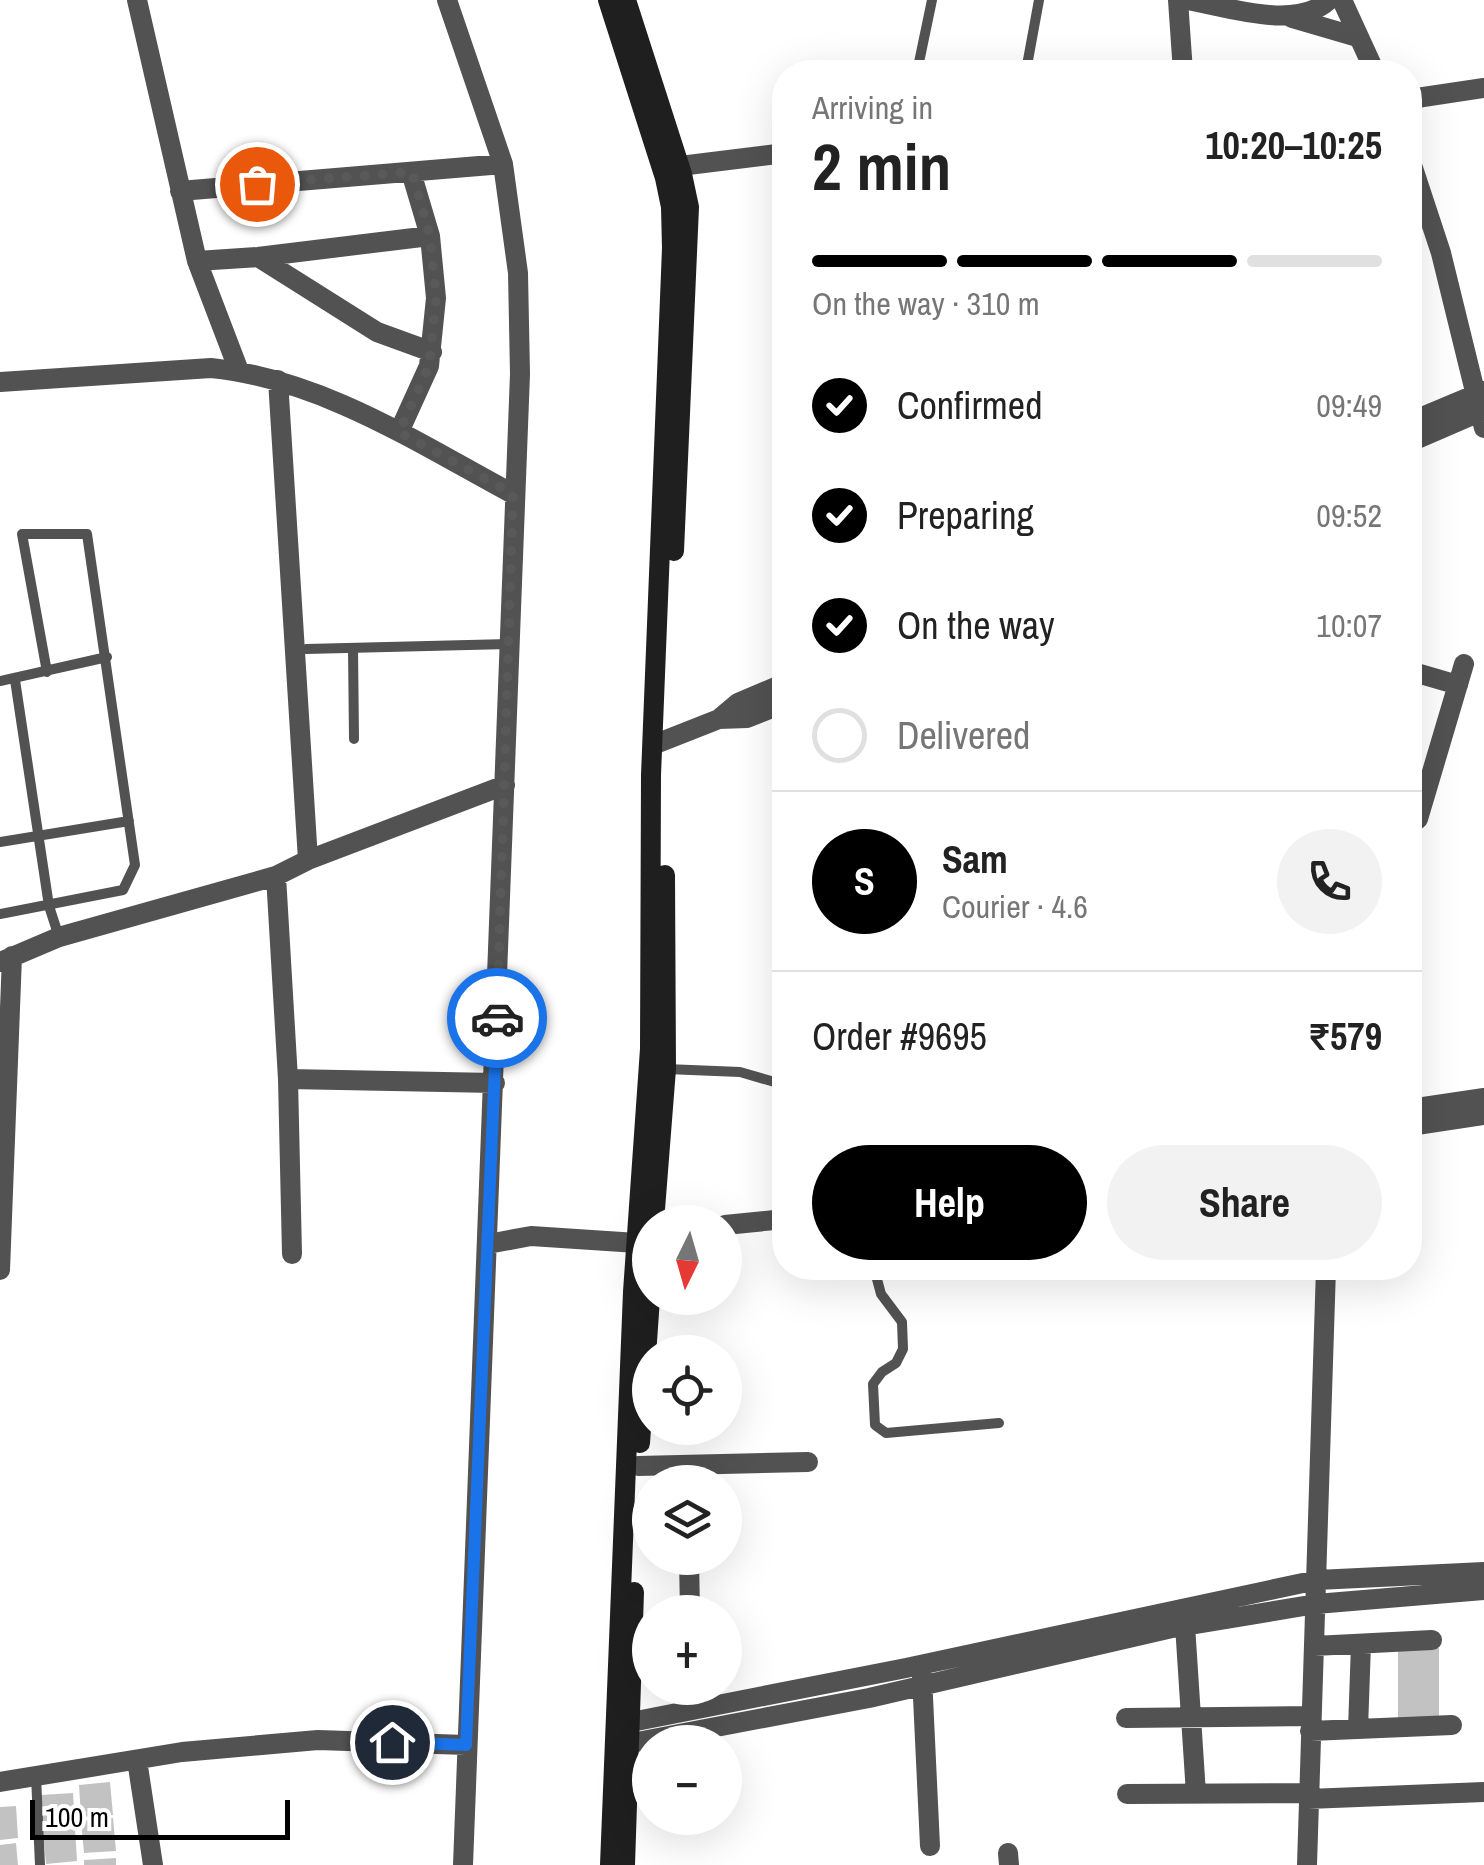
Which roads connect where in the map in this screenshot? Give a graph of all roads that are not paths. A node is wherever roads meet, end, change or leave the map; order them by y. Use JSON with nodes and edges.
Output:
{"nodes":[{"id":1,"x":137,"y":0,"type":"edge"},
{"id":2,"x":447,"y":0,"type":"edge"},
{"id":3,"x":608,"y":0,"type":"edge"},
{"id":4,"x":626,"y":0,"type":"edge"},
{"id":5,"x":932,"y":0,"type":"edge"},
{"id":6,"x":1039,"y":0,"type":"edge"},
{"id":7,"x":1178,"y":0,"type":"edge"},
{"id":8,"x":1186,"y":0,"type":"edge"},
{"id":9,"x":1329,"y":0,"type":"edge"},
{"id":10,"x":1342,"y":0,"type":"edge"},
{"id":11,"x":1292,"y":18,"type":"junction"},
{"id":12,"x":1357,"y":36,"type":"junction"},
{"id":13,"x":920,"y":60,"type":"edge"},
{"id":14,"x":1028,"y":60,"type":"edge"},
{"id":15,"x":1182,"y":60,"type":"edge"},
{"id":16,"x":1369,"y":60,"type":"edge"},
{"id":17,"x":1484,"y":88,"type":"edge"},
{"id":18,"x":1422,"y":97,"type":"edge"},
{"id":19,"x":772,"y":154,"type":"edge"},
{"id":20,"x":503,"y":164,"type":"junction"},
{"id":21,"x":680,"y":166,"type":"junction"},
{"id":22,"x":412,"y":172,"type":"junction"},
{"id":23,"x":180,"y":190,"type":"junction"},
{"id":24,"x":1422,"y":195,"type":"edge"},
{"id":25,"x":430,"y":236,"type":"junction"},
{"id":26,"x":258,"y":257,"type":"junction"},
{"id":27,"x":198,"y":261,"type":"junction"},
{"id":28,"x":432,"y":352,"type":"junction"},
{"id":29,"x":239,"y":371,"type":"junction"},
{"id":30,"x":278,"y":380,"type":"junction"},
{"id":31,"x":0,"y":382,"type":"edge"},
{"id":32,"x":1481,"y":407,"type":"edge"},
{"id":33,"x":1422,"y":419,"type":"edge"},
{"id":34,"x":399,"y":432,"type":"junction"},
{"id":35,"x":1422,"y":436,"type":"edge"},
{"id":36,"x":513,"y":494,"type":"junction"},
{"id":37,"x":510,"y":644,"type":"junction"},
{"id":38,"x":352,"y":648,"type":"junction"},
{"id":39,"x":306,"y":650,"type":"dead end"},
{"id":40,"x":107,"y":657,"type":"junction"},
{"id":41,"x":47,"y":672,"type":"junction"},
{"id":42,"x":1422,"y":672,"type":"edge"},
{"id":43,"x":16,"y":680,"type":"junction"},
{"id":44,"x":0,"y":681,"type":"edge"},
{"id":45,"x":772,"y":689,"type":"edge"},
{"id":46,"x":772,"y":708,"type":"edge"},
{"id":47,"x":719,"y":718,"type":"junction"},
{"id":48,"x":354,"y":739,"type":"dead end"},
{"id":49,"x":659,"y":743,"type":"junction"},
{"id":50,"x":505,"y":785,"type":"junction"},
{"id":51,"x":1422,"y":806,"type":"edge"},
{"id":52,"x":129,"y":821,"type":"junction"},
{"id":53,"x":40,"y":837,"type":"junction"},
{"id":54,"x":0,"y":842,"type":"edge"},
{"id":55,"x":308,"y":860,"type":"junction"},
{"id":56,"x":276,"y":876,"type":"junction"},
{"id":57,"x":48,"y":906,"type":"junction"},
{"id":58,"x":0,"y":914,"type":"edge"},
{"id":59,"x":59,"y":938,"type":"junction"},
{"id":60,"x":6,"y":959,"type":"edge"},
{"id":61,"x":666,"y":1069,"type":"junction"},
{"id":62,"x":288,"y":1080,"type":"junction"},
{"id":63,"x":772,"y":1081,"type":"edge"},
{"id":64,"x":494,"y":1083,"type":"junction"},
{"id":65,"x":1484,"y":1098,"type":"edge"},
{"id":66,"x":1422,"y":1107,"type":"edge"},
{"id":67,"x":1484,"y":1115,"type":"edge"},
{"id":68,"x":1422,"y":1124,"type":"edge"},
{"id":69,"x":645,"y":1205,"type":"edge"},
{"id":70,"x":655,"y":1205,"type":"edge"},
{"id":71,"x":772,"y":1217,"type":"edge"},
{"id":72,"x":742,"y":1222,"type":"edge"},
{"id":73,"x":632,"y":1240,"type":"edge"},
{"id":74,"x":488,"y":1244,"type":"junction"},
{"id":75,"x":292,"y":1254,"type":"dead end"},
{"id":76,"x":0,"y":1270,"type":"edge"},
{"id":77,"x":877,"y":1280,"type":"edge"},
{"id":78,"x":1326,"y":1280,"type":"edge"},
{"id":79,"x":641,"y":1315,"type":"edge"},
{"id":80,"x":649,"y":1315,"type":"edge"},
{"id":81,"x":998,"y":1424,"type":"dead end"},
{"id":82,"x":808,"y":1462,"type":"dead end"},
{"id":83,"x":638,"y":1465,"type":"edge"},
{"id":84,"x":742,"y":1469,"type":"edge"},
{"id":85,"x":632,"y":1566,"type":"edge"},
{"id":86,"x":1484,"y":1572,"type":"edge"},
{"id":87,"x":1317,"y":1580,"type":"junction"},
{"id":88,"x":1484,"y":1590,"type":"edge"},
{"id":89,"x":1316,"y":1604,"type":"junction"},
{"id":90,"x":1186,"y":1626,"type":"junction"},
{"id":91,"x":1432,"y":1640,"type":"dead end"},
{"id":92,"x":1362,"y":1644,"type":"junction"},
{"id":93,"x":1314,"y":1646,"type":"junction"},
{"id":94,"x":922,"y":1675,"type":"junction"},
{"id":95,"x":1126,"y":1718,"type":"dead end"},
{"id":96,"x":1191,"y":1718,"type":"junction"},
{"id":97,"x":1310,"y":1723,"type":"junction"},
{"id":98,"x":1452,"y":1725,"type":"dead end"},
{"id":99,"x":1358,"y":1728,"type":"junction"},
{"id":100,"x":622,"y":1734,"type":"junction"},
{"id":101,"x":466,"y":1745,"type":"junction"},
{"id":102,"x":137,"y":1760,"type":"junction"},
{"id":103,"x":36,"y":1776,"type":"junction"},
{"id":104,"x":0,"y":1782,"type":"edge"},
{"id":105,"x":1484,"y":1792,"type":"edge"},
{"id":106,"x":1127,"y":1794,"type":"dead end"},
{"id":107,"x":1196,"y":1794,"type":"junction"},
{"id":108,"x":1308,"y":1796,"type":"junction"},
{"id":109,"x":930,"y":1846,"type":"dead end"},
{"id":110,"x":40,"y":1865,"type":"edge"},
{"id":111,"x":152,"y":1865,"type":"edge"},
{"id":112,"x":463,"y":1865,"type":"edge"},
{"id":113,"x":610,"y":1865,"type":"edge"},
{"id":114,"x":625,"y":1865,"type":"edge"},
{"id":115,"x":1307,"y":1865,"type":"edge"}],
"edges":[{"from":1,"to":23,"type":"street"},
{"from":2,"to":20,"type":"street"},
{"from":3,"to":49,"type":"street"},
{"from":4,"to":21,"type":"street"},
{"from":5,"to":13,"type":"lane"},
{"from":6,"to":14,"type":"lane"},
{"from":7,"to":15,"type":"street"},
{"from":8,"to":11,"type":"street"},
{"from":9,"to":11,"type":"street"},
{"from":10,"to":12,"type":"street"},
{"from":11,"to":12,"type":"street"},
{"from":12,"to":16,"type":"street"},
{"from":17,"to":18,"type":"street"},
{"from":19,"to":21,"type":"street"},
{"from":20,"to":22,"type":"street"},
{"from":20,"to":36,"type":"street"},
{"from":21,"to":49,"type":"street"},
{"from":22,"to":23,"type":"street"},
{"from":22,"to":25,"type":"street"},
{"from":23,"to":27,"type":"street"},
{"from":24,"to":32,"type":"street"},
{"from":25,"to":26,"type":"street"},
{"from":25,"to":28,"type":"street"},
{"from":26,"to":27,"type":"street"},
{"from":26,"to":28,"type":"street"},
{"from":27,"to":29,"type":"street"},
{"from":28,"to":34,"type":"street"},
{"from":29,"to":30,"type":"street"},
{"from":29,"to":31,"type":"street"},
{"from":30,"to":34,"type":"street"},
{"from":30,"to":55,"type":"street"},
{"from":32,"to":33,"type":"street"},
{"from":32,"to":35,"type":"street"},
{"from":34,"to":36,"type":"street"},
{"from":36,"to":37,"type":"street"},
{"from":37,"to":38,"type":"lane"},
{"from":37,"to":50,"type":"street"},
{"from":38,"to":39,"type":"lane"},
{"from":38,"to":48,"type":"lane"},
{"from":40,"to":41,"type":"lane"},
{"from":40,"to":41,"type":"lane"},
{"from":40,"to":52,"type":"lane"},
{"from":41,"to":43,"type":"lane"},
{"from":42,"to":51,"type":"street"},
{"from":43,"to":44,"type":"lane"},
{"from":43,"to":53,"type":"lane"},
{"from":45,"to":47,"type":"street"},
{"from":46,"to":47,"type":"street"},
{"from":47,"to":49,"type":"street"},
{"from":49,"to":61,"type":"street"},
{"from":49,"to":69,"type":"street"},
{"from":50,"to":55,"type":"street"},
{"from":50,"to":64,"type":"street"},
{"from":52,"to":53,"type":"lane"},
{"from":52,"to":57,"type":"lane"},
{"from":53,"to":54,"type":"lane"},
{"from":53,"to":57,"type":"lane"},
{"from":55,"to":56,"type":"street"},
{"from":56,"to":59,"type":"street"},
{"from":56,"to":62,"type":"street"},
{"from":57,"to":58,"type":"lane"},
{"from":57,"to":59,"type":"lane"},
{"from":59,"to":60,"type":"street"},
{"from":60,"to":76,"type":"street"},
{"from":61,"to":63,"type":"lane"},
{"from":61,"to":70,"type":"street"},
{"from":62,"to":64,"type":"street"},
{"from":62,"to":75,"type":"street"},
{"from":64,"to":74,"type":"street"},
{"from":65,"to":66,"type":"street"},
{"from":67,"to":68,"type":"street"},
{"from":71,"to":72,"type":"street"},
{"from":73,"to":74,"type":"street"},
{"from":74,"to":101,"type":"street"},
{"from":77,"to":81,"type":"lane"},
{"from":78,"to":87,"type":"street"},
{"from":79,"to":100,"type":"street"},
{"from":80,"to":83,"type":"street"},
{"from":82,"to":84,"type":"street"},
{"from":85,"to":100,"type":"street"},
{"from":86,"to":87,"type":"street"},
{"from":87,"to":89,"type":"street"},
{"from":87,"to":94,"type":"street"},
{"from":88,"to":89,"type":"street"},
{"from":89,"to":90,"type":"street"},
{"from":89,"to":93,"type":"street"},
{"from":90,"to":94,"type":"street"},
{"from":90,"to":96,"type":"street"},
{"from":91,"to":92,"type":"street"},
{"from":92,"to":93,"type":"street"},
{"from":92,"to":99,"type":"street"},
{"from":93,"to":97,"type":"street"},
{"from":94,"to":100,"type":"street"},
{"from":94,"to":109,"type":"street"},
{"from":95,"to":96,"type":"street"},
{"from":96,"to":97,"type":"street"},
{"from":96,"to":107,"type":"street"},
{"from":97,"to":99,"type":"street"},
{"from":97,"to":108,"type":"street"},
{"from":98,"to":99,"type":"street"},
{"from":100,"to":113,"type":"street"},
{"from":100,"to":114,"type":"street"},
{"from":101,"to":102,"type":"street"},
{"from":101,"to":112,"type":"street"},
{"from":102,"to":103,"type":"street"},
{"from":102,"to":111,"type":"street"},
{"from":103,"to":104,"type":"street"},
{"from":103,"to":110,"type":"lane"},
{"from":105,"to":108,"type":"street"},
{"from":106,"to":107,"type":"street"},
{"from":107,"to":108,"type":"street"},
{"from":108,"to":115,"type":"street"}]}
